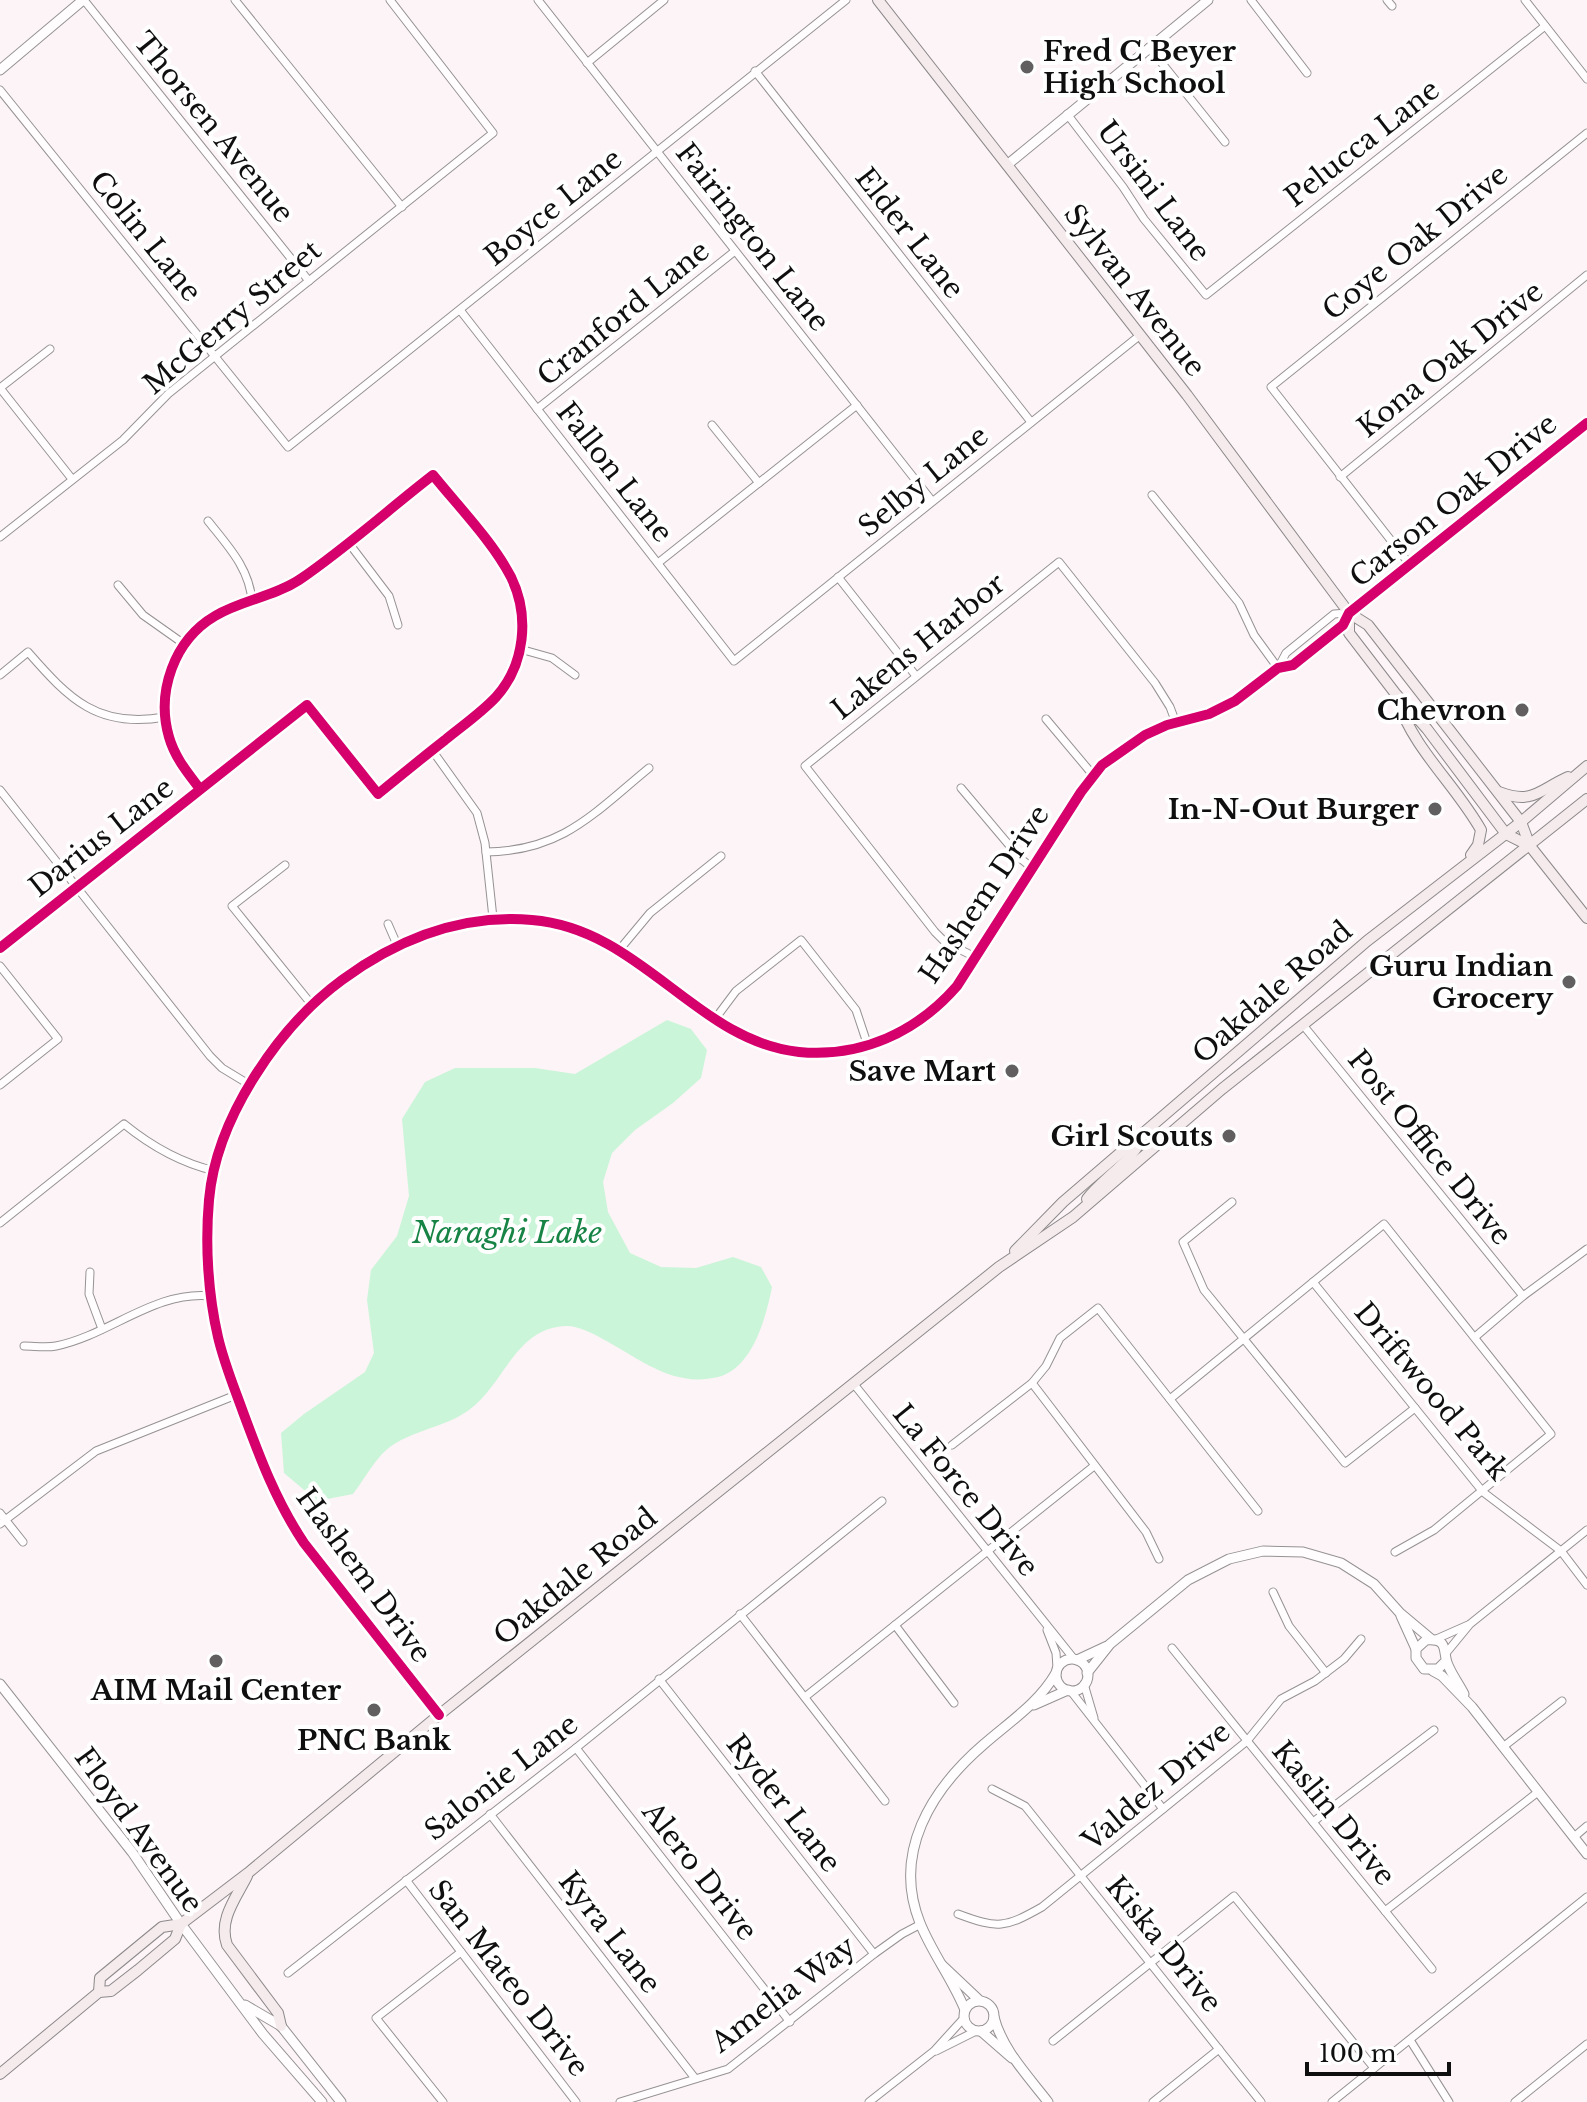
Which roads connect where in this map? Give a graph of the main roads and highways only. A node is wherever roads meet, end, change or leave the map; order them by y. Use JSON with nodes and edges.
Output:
{"nodes":[{"id":1,"x":878,"y":0,"type":"edge"},
{"id":2,"x":1349,"y":613,"type":"junction"},
{"id":3,"x":1395,"y":693,"type":"junction"},
{"id":4,"x":1587,"y":766,"type":"edge"},
{"id":5,"x":1577,"y":774,"type":"junction"},
{"id":6,"x":1499,"y":792,"type":"junction"},
{"id":7,"x":1587,"y":799,"type":"edge"},
{"id":8,"x":1521,"y":822,"type":"junction"},
{"id":9,"x":1506,"y":834,"type":"junction"},
{"id":10,"x":1530,"y":846,"type":"junction"},
{"id":11,"x":1465,"y":863,"type":"junction"},
{"id":12,"x":1587,"y":918,"type":"edge"},
{"id":13,"x":1143,"y":1133,"type":"junction"},
{"id":14,"x":1073,"y":1217,"type":"junction"},
{"id":15,"x":999,"y":1267,"type":"junction"},
{"id":16,"x":248,"y":1873,"type":"junction"},
{"id":17,"x":181,"y":1924,"type":"junction"},
{"id":18,"x":99,"y":1992,"type":"junction"},
{"id":19,"x":281,"y":2026,"type":"road end"},
{"id":20,"x":0,"y":2074,"type":"edge"}],
"edges":[{"from":1,"to":2,"type":"main road","name":"Sylvan Avenue"},
{"from":2,"to":3,"type":"main road","name":"Sylvan Avenue"},
{"from":2,"to":6,"type":"main road","name":"Sylvan Avenue"},
{"from":3,"to":9,"type":"main road","name":"Sylvan Avenue"},
{"from":3,"to":11,"type":"main road"},
{"from":4,"to":5,"type":"main road","name":"Oakdale Road"},
{"from":5,"to":6,"type":"main road"},
{"from":5,"to":8,"type":"main road","name":"Oakdale Road"},
{"from":6,"to":8,"type":"main road","name":"Sylvan Avenue"},
{"from":7,"to":10,"type":"main road","name":"Oakdale Road"},
{"from":8,"to":9,"type":"main road","name":"Oakdale Road"},
{"from":8,"to":10,"type":"main road","name":"Sylvan Avenue"},
{"from":9,"to":10,"type":"main road","name":"Sylvan Avenue"},
{"from":9,"to":11,"type":"main road","name":"Oakdale Road"},
{"from":10,"to":12,"type":"main road","name":"Sylvan Avenue"},
{"from":10,"to":14,"type":"main road","name":"Oakdale Road"},
{"from":11,"to":13,"type":"main road","name":"Oakdale Road"},
{"from":13,"to":14,"type":"main road"},
{"from":13,"to":15,"type":"main road","name":"Oakdale Road"},
{"from":14,"to":15,"type":"main road","name":"Oakdale Road"},
{"from":15,"to":16,"type":"main road","name":"Oakdale Road"},
{"from":16,"to":17,"type":"main road","name":"Oakdale Road"},
{"from":16,"to":19,"type":"main road"},
{"from":17,"to":18,"type":"main road","name":"Oakdale Road"},
{"from":17,"to":18,"type":"main road","name":"Oakdale Road"},
{"from":18,"to":20,"type":"main road","name":"Oakdale Road"}]}
